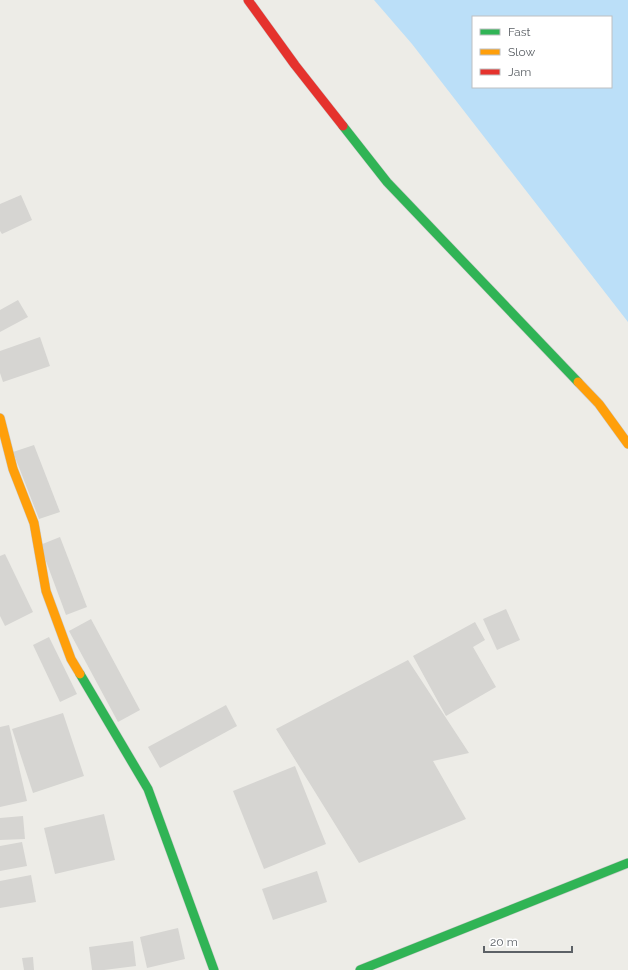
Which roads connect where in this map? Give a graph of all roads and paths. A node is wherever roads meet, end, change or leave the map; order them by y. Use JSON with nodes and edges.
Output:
{"nodes":[{"id":1,"x":248,"y":0,"type":"edge"},
{"id":2,"x":0,"y":418,"type":"edge"},
{"id":3,"x":628,"y":444,"type":"edge"},
{"id":4,"x":628,"y":863,"type":"edge"},
{"id":5,"x":214,"y":970,"type":"edge"},
{"id":6,"x":360,"y":970,"type":"edge"}],
"edges":[{"from":1,"to":3,"type":"street"},
{"from":2,"to":5,"type":"street"},
{"from":4,"to":6,"type":"street"}]}
